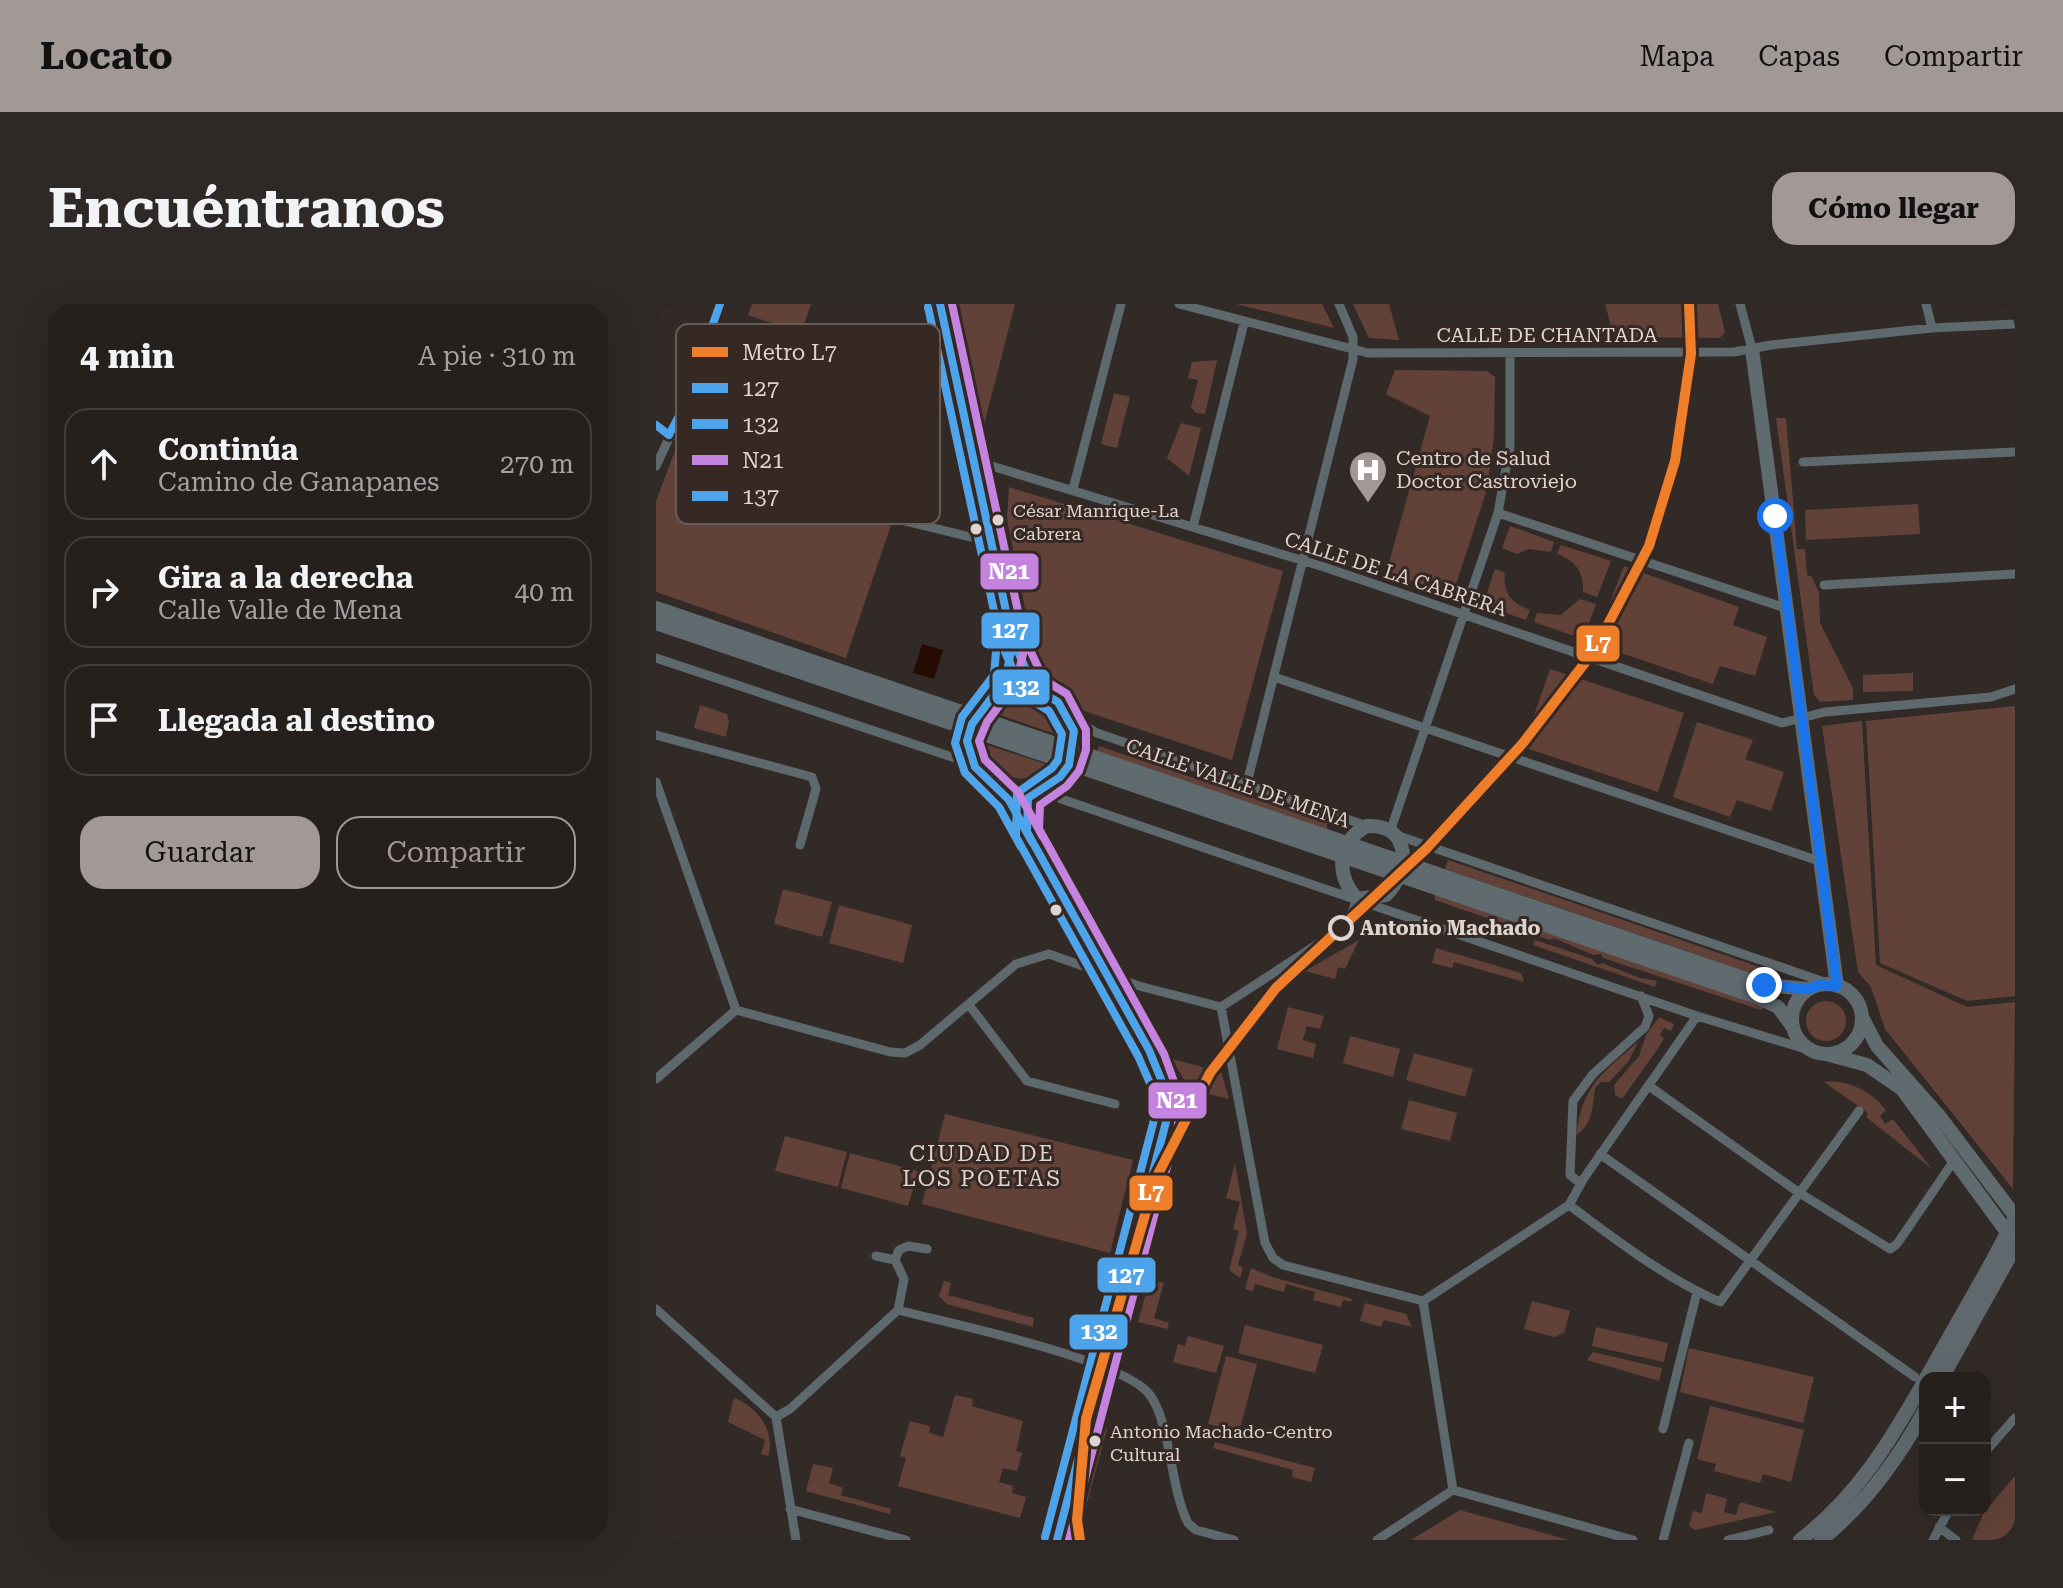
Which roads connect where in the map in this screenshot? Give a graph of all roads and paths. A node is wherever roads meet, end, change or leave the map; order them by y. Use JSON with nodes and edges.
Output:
{"nodes":[{"id":1,"x":720,"y":304,"type":"edge"},
{"id":2,"x":940,"y":304,"type":"edge"},
{"id":3,"x":1121,"y":304,"type":"edge"},
{"id":4,"x":1179,"y":304,"type":"edge"},
{"id":5,"x":1339,"y":304,"type":"edge"},
{"id":6,"x":1740,"y":304,"type":"edge"},
{"id":7,"x":1926,"y":304,"type":"edge"},
{"id":8,"x":1244,"y":323,"type":"junction"},
{"id":9,"x":713,"y":324,"type":"edge"},
{"id":10,"x":2015,"y":324,"type":"edge"},
{"id":11,"x":1932,"y":328,"type":"junction"},
{"id":12,"x":1752,"y":349,"type":"junction"},
{"id":13,"x":1354,"y":351,"type":"junction"},
{"id":14,"x":1510,"y":353,"type":"junction"},
{"id":15,"x":676,"y":421,"type":"edge"},
{"id":16,"x":656,"y":425,"type":"edge"},
{"id":17,"x":669,"y":435,"type":"junction"},
{"id":18,"x":676,"y":438,"type":"edge"},
{"id":19,"x":2015,"y":452,"type":"edge"},
{"id":20,"x":975,"y":461,"type":"junction"},
{"id":21,"x":1803,"y":462,"type":"dead end"},
{"id":22,"x":656,"y":466,"type":"edge"},
{"id":23,"x":1073,"y":489,"type":"junction"},
{"id":24,"x":1498,"y":513,"type":"junction"},
{"id":25,"x":917,"y":524,"type":"edge"},
{"id":26,"x":1193,"y":527,"type":"junction"},
{"id":27,"x":991,"y":542,"type":"junction"},
{"id":28,"x":1302,"y":561,"type":"junction"},
{"id":29,"x":2015,"y":574,"type":"edge"},
{"id":30,"x":1824,"y":585,"type":"dead end"},
{"id":31,"x":656,"y":608,"type":"edge"},
{"id":32,"x":1788,"y":609,"type":"junction"},
{"id":33,"x":1463,"y":615,"type":"junction"},
{"id":34,"x":656,"y":623,"type":"edge"},
{"id":35,"x":1012,"y":639,"type":"junction"},
{"id":36,"x":656,"y":658,"type":"edge"},
{"id":37,"x":1274,"y":677,"type":"junction"},
{"id":38,"x":1035,"y":689,"type":"junction"},
{"id":39,"x":2015,"y":689,"type":"edge"},
{"id":40,"x":998,"y":693,"type":"junction"},
{"id":41,"x":1069,"y":716,"type":"junction"},
{"id":42,"x":1803,"y":718,"type":"junction"},
{"id":43,"x":972,"y":722,"type":"junction"},
{"id":44,"x":1425,"y":730,"type":"junction"},
{"id":45,"x":656,"y":735,"type":"edge"},
{"id":46,"x":1074,"y":748,"type":"junction"},
{"id":47,"x":973,"y":764,"type":"junction"},
{"id":48,"x":1069,"y":765,"type":"junction"},
{"id":49,"x":656,"y":782,"type":"edge"},
{"id":50,"x":1247,"y":783,"type":"junction"},
{"id":51,"x":1000,"y":790,"type":"junction"},
{"id":52,"x":1038,"y":791,"type":"junction"},
{"id":53,"x":1367,"y":826,"type":"junction"},
{"id":54,"x":1027,"y":832,"type":"junction"},
{"id":55,"x":1395,"y":833,"type":"junction"},
{"id":56,"x":800,"y":845,"type":"dead end"},
{"id":57,"x":1345,"y":849,"type":"junction"},
{"id":58,"x":1404,"y":861,"type":"junction"},
{"id":59,"x":1822,"y":862,"type":"junction"},
{"id":60,"x":1400,"y":876,"type":"junction"},
{"id":61,"x":1357,"y":899,"type":"junction"},
{"id":62,"x":1105,"y":974,"type":"junction"},
{"id":63,"x":1835,"y":985,"type":"junction"},
{"id":64,"x":1809,"y":989,"type":"junction"},
{"id":65,"x":1641,"y":996,"type":"junction"},
{"id":66,"x":969,"y":1005,"type":"junction"},
{"id":67,"x":1221,"y":1007,"type":"junction"},
{"id":68,"x":736,"y":1010,"type":"junction"},
{"id":69,"x":1697,"y":1016,"type":"junction"},
{"id":70,"x":1862,"y":1017,"type":"junction"},
{"id":71,"x":1793,"y":1027,"type":"junction"},
{"id":72,"x":1819,"y":1052,"type":"junction"},
{"id":73,"x":656,"y":1079,"type":"edge"},
{"id":74,"x":1649,"y":1086,"type":"junction"},
{"id":75,"x":1115,"y":1104,"type":"dead end"},
{"id":76,"x":1859,"y":1111,"type":"dead end"},
{"id":77,"x":1600,"y":1154,"type":"junction"},
{"id":78,"x":1955,"y":1159,"type":"junction"},
{"id":79,"x":1580,"y":1183,"type":"junction"},
{"id":80,"x":1798,"y":1192,"type":"junction"},
{"id":81,"x":1569,"y":1205,"type":"junction"},
{"id":82,"x":2015,"y":1217,"type":"edge"},
{"id":83,"x":2015,"y":1245,"type":"edge"},
{"id":84,"x":922,"y":1247,"type":"dead end"},
{"id":85,"x":876,"y":1256,"type":"dead end"},
{"id":86,"x":895,"y":1260,"type":"junction"},
{"id":87,"x":1752,"y":1262,"type":"junction"},
{"id":88,"x":1995,"y":1269,"type":"junction"},
{"id":89,"x":1697,"y":1292,"type":"junction"},
{"id":90,"x":1423,"y":1301,"type":"junction"},
{"id":91,"x":656,"y":1309,"type":"edge"},
{"id":92,"x":898,"y":1310,"type":"junction"},
{"id":93,"x":1100,"y":1365,"type":"junction"},
{"id":94,"x":1926,"y":1372,"type":"edge"},
{"id":95,"x":1945,"y":1372,"type":"edge"},
{"id":96,"x":1919,"y":1376,"type":"edge"},
{"id":97,"x":1919,"y":1383,"type":"edge"},
{"id":98,"x":2015,"y":1418,"type":"edge"},
{"id":99,"x":776,"y":1420,"type":"junction"},
{"id":100,"x":1919,"y":1420,"type":"edge"},
{"id":101,"x":1663,"y":1429,"type":"dead end"},
{"id":102,"x":1689,"y":1443,"type":"dead end"},
{"id":103,"x":1991,"y":1445,"type":"edge"},
{"id":104,"x":1453,"y":1490,"type":"junction"},
{"id":105,"x":790,"y":1509,"type":"junction"},
{"id":106,"x":1945,"y":1516,"type":"edge"},
{"id":107,"x":1939,"y":1527,"type":"junction"},
{"id":108,"x":1769,"y":1530,"type":"dead end"},
{"id":109,"x":796,"y":1540,"type":"edge"},
{"id":110,"x":906,"y":1540,"type":"edge"},
{"id":111,"x":1057,"y":1540,"type":"edge"},
{"id":112,"x":1234,"y":1540,"type":"edge"},
{"id":113,"x":1377,"y":1540,"type":"edge"},
{"id":114,"x":1633,"y":1540,"type":"edge"},
{"id":115,"x":1663,"y":1540,"type":"edge"},
{"id":116,"x":1728,"y":1540,"type":"edge"},
{"id":117,"x":1800,"y":1540,"type":"edge"},
{"id":118,"x":1821,"y":1540,"type":"edge"},
{"id":119,"x":1933,"y":1540,"type":"edge"},
{"id":120,"x":1956,"y":1540,"type":"edge"}],
"edges":[{"from":1,"to":9,"type":"street"},
{"from":2,"to":20,"type":"main road"},
{"from":3,"to":23,"type":"street"},
{"from":4,"to":8,"type":"street","name":"CALLE DE CHANTADA"},
{"from":5,"to":13,"type":"street"},
{"from":6,"to":12,"type":"street"},
{"from":7,"to":11,"type":"street"},
{"from":8,"to":13,"type":"street","name":"CALLE DE CHANTADA"},
{"from":8,"to":26,"type":"street"},
{"from":10,"to":11,"type":"street","name":"CALLE DE CHANTADA"},
{"from":11,"to":12,"type":"street","name":"CALLE DE CHANTADA"},
{"from":12,"to":14,"type":"street","name":"CALLE DE CHANTADA"},
{"from":12,"to":32,"type":"main road"},
{"from":13,"to":14,"type":"street","name":"CALLE DE CHANTADA"},
{"from":13,"to":28,"type":"street"},
{"from":14,"to":24,"type":"street"},
{"from":15,"to":17,"type":"street"},
{"from":16,"to":17,"type":"street"},
{"from":17,"to":18,"type":"street"},
{"from":17,"to":22,"type":"street"},
{"from":19,"to":21,"type":"street"},
{"from":20,"to":23,"type":"street","name":"CALLE DE LA CABRERA"},
{"from":20,"to":27,"type":"main road"},
{"from":23,"to":26,"type":"street","name":"CALLE DE LA CABRERA"},
{"from":24,"to":32,"type":"street"},
{"from":24,"to":33,"type":"street"},
{"from":25,"to":27,"type":"street"},
{"from":26,"to":28,"type":"street","name":"CALLE DE LA CABRERA"},
{"from":27,"to":35,"type":"main road"},
{"from":28,"to":33,"type":"street","name":"CALLE DE LA CABRERA"},
{"from":28,"to":37,"type":"street"},
{"from":29,"to":30,"type":"street"},
{"from":31,"to":43,"type":"main road","name":"CALLE VALLE DE MENA"},
{"from":32,"to":42,"type":"main road"},
{"from":33,"to":42,"type":"street","name":"CALLE DE LA CABRERA"},
{"from":33,"to":44,"type":"street"},
{"from":34,"to":43,"type":"main road","name":"CALLE VALLE DE MENA"},
{"from":35,"to":38,"type":"main road"},
{"from":35,"to":40,"type":"main road"},
{"from":36,"to":47,"type":"street"},
{"from":37,"to":44,"type":"street"},
{"from":37,"to":50,"type":"street"},
{"from":38,"to":40,"type":"main road"},
{"from":38,"to":41,"type":"main road"},
{"from":39,"to":42,"type":"street","name":"CALLE DE LA CABRERA"},
{"from":40,"to":43,"type":"main road"},
{"from":41,"to":46,"type":"main road"},
{"from":41,"to":50,"type":"street","name":"CALLE VALLE DE MENA"},
{"from":42,"to":59,"type":"main road"},
{"from":43,"to":46,"type":"main road","name":"CALLE VALLE DE MENA"},
{"from":43,"to":47,"type":"main road"},
{"from":43,"to":48,"type":"main road","name":"CALLE VALLE DE MENA"},
{"from":44,"to":55,"type":"street"},
{"from":44,"to":59,"type":"street"},
{"from":45,"to":56,"type":"street"},
{"from":46,"to":48,"type":"main road"},
{"from":46,"to":57,"type":"main road","name":"CALLE VALLE DE MENA"},
{"from":47,"to":51,"type":"main road"},
{"from":48,"to":52,"type":"main road"},
{"from":48,"to":57,"type":"main road","name":"CALLE VALLE DE MENA"},
{"from":49,"to":68,"type":"street"},
{"from":50,"to":53,"type":"street","name":"CALLE VALLE DE MENA"},
{"from":51,"to":52,"type":"main road"},
{"from":51,"to":54,"type":"main road"},
{"from":52,"to":54,"type":"main road"},
{"from":52,"to":61,"type":"street"},
{"from":53,"to":55,"type":"main road"},
{"from":53,"to":57,"type":"main road"},
{"from":54,"to":62,"type":"main road"},
{"from":55,"to":58,"type":"main road"},
{"from":55,"to":63,"type":"street"},
{"from":57,"to":58,"type":"main road","name":"CALLE VALLE DE MENA"},
{"from":57,"to":60,"type":"main road","name":"CALLE VALLE DE MENA"},
{"from":57,"to":61,"type":"main road"},
{"from":58,"to":60,"type":"main road"},
{"from":58,"to":64,"type":"main road","name":"CALLE VALLE DE MENA"},
{"from":59,"to":63,"type":"main road"},
{"from":60,"to":61,"type":"main road"},
{"from":60,"to":71,"type":"main road","name":"CALLE VALLE DE MENA"},
{"from":61,"to":65,"type":"street"},
{"from":61,"to":67,"type":"street"},
{"from":62,"to":66,"type":"street"},
{"from":62,"to":67,"type":"street"},
{"from":62,"to":93,"type":"main road"},
{"from":63,"to":64,"type":"main road"},
{"from":63,"to":70,"type":"main road"},
{"from":64,"to":71,"type":"main road"},
{"from":65,"to":69,"type":"street"},
{"from":65,"to":79,"type":"street"},
{"from":66,"to":68,"type":"street"},
{"from":66,"to":75,"type":"street"},
{"from":67,"to":90,"type":"street"},
{"from":68,"to":73,"type":"street"},
{"from":69,"to":72,"type":"street"},
{"from":69,"to":74,"type":"street"},
{"from":70,"to":72,"type":"main road"},
{"from":70,"to":82,"type":"main road"},
{"from":71,"to":72,"type":"main road"},
{"from":72,"to":78,"type":"main road"},
{"from":74,"to":77,"type":"street"},
{"from":74,"to":80,"type":"street"},
{"from":76,"to":80,"type":"street"},
{"from":77,"to":79,"type":"street"},
{"from":77,"to":87,"type":"street"},
{"from":78,"to":80,"type":"street"},
{"from":78,"to":83,"type":"main road"},
{"from":79,"to":81,"type":"street"},
{"from":80,"to":87,"type":"street"},
{"from":81,"to":89,"type":"street"},
{"from":81,"to":90,"type":"street"},
{"from":82,"to":88,"type":"main road","bridge":true},
{"from":83,"to":88,"type":"main road"},
{"from":84,"to":86,"type":"street"},
{"from":85,"to":86,"type":"street"},
{"from":86,"to":92,"type":"street"},
{"from":87,"to":89,"type":"street"},
{"from":87,"to":96,"type":"street"},
{"from":88,"to":94,"type":"main road"},
{"from":88,"to":95,"type":"main road"},
{"from":89,"to":101,"type":"street"},
{"from":90,"to":104,"type":"street"},
{"from":91,"to":99,"type":"street"},
{"from":92,"to":93,"type":"street"},
{"from":92,"to":99,"type":"street"},
{"from":93,"to":111,"type":"main road"},
{"from":93,"to":112,"type":"street"},
{"from":97,"to":117,"type":"main road"},
{"from":98,"to":103,"type":"street"},
{"from":99,"to":105,"type":"street"},
{"from":100,"to":118,"type":"main road"},
{"from":102,"to":115,"type":"street"},
{"from":104,"to":113,"type":"street"},
{"from":104,"to":114,"type":"street"},
{"from":105,"to":109,"type":"street"},
{"from":105,"to":110,"type":"street"},
{"from":106,"to":107,"type":"street"},
{"from":107,"to":119,"type":"street"},
{"from":107,"to":120,"type":"street"},
{"from":108,"to":116,"type":"street"}]}
